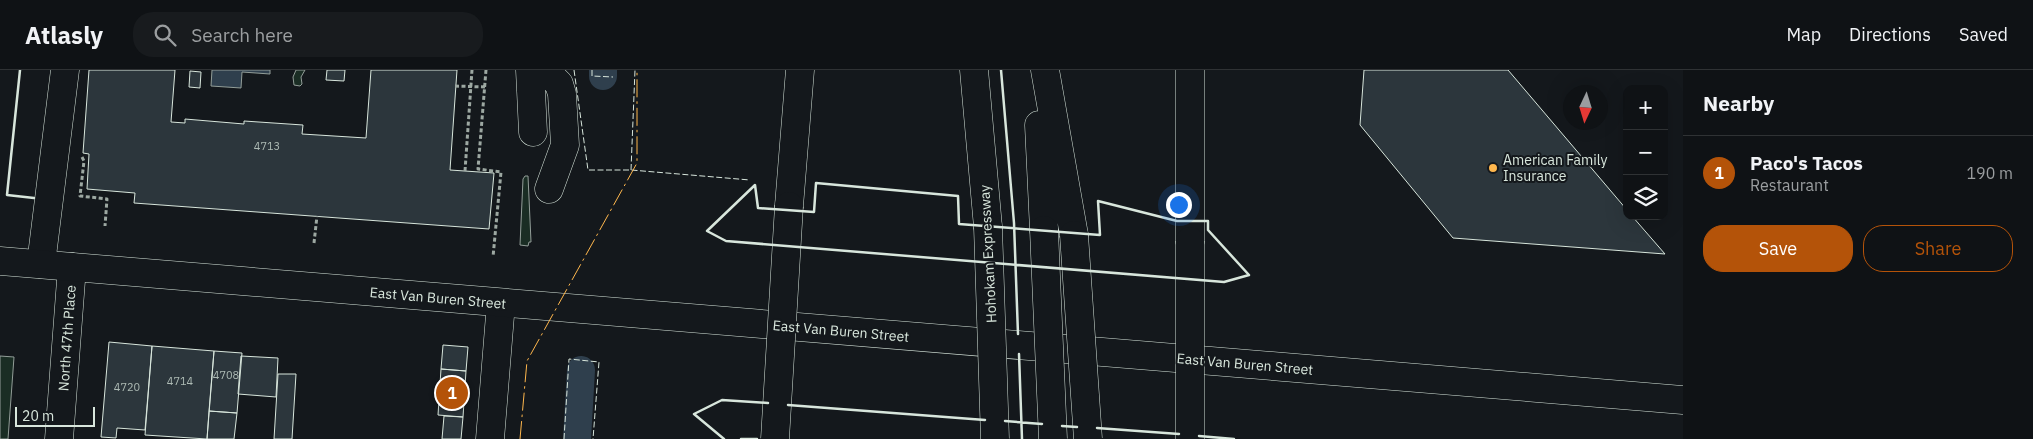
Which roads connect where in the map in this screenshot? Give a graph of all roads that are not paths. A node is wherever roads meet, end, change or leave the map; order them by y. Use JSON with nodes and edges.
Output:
{"nodes":[{"id":1,"x":65,"y":70,"type":"edge"},
{"id":2,"x":530,"y":70,"type":"edge"},
{"id":3,"x":539,"y":70,"type":"edge"},
{"id":4,"x":788,"y":70,"type":"edge"},
{"id":5,"x":800,"y":70,"type":"edge"},
{"id":6,"x":974,"y":70,"type":"edge"},
{"id":7,"x":1036,"y":70,"type":"edge"},
{"id":8,"x":1045,"y":70,"type":"edge"},
{"id":9,"x":1190,"y":70,"type":"edge"},
{"id":10,"x":533,"y":132,"type":"dead end"},
{"id":11,"x":549,"y":189,"type":"dead end"},
{"id":12,"x":788,"y":206,"type":"junction"},
{"id":13,"x":0,"y":261,"type":"edge"},
{"id":14,"x":41,"y":264,"type":"junction"},
{"id":15,"x":72,"y":267,"type":"junction"},
{"id":16,"x":501,"y":303,"type":"junction"},
{"id":17,"x":1683,"y":400,"type":"edge"},
{"id":18,"x":59,"y":439,"type":"edge"},
{"id":19,"x":490,"y":439,"type":"edge"},
{"id":20,"x":775,"y":439,"type":"edge"},
{"id":21,"x":996,"y":439,"type":"edge"},
{"id":22,"x":1053,"y":439,"type":"edge"},
{"id":23,"x":1088,"y":439,"type":"edge"},
{"id":24,"x":1190,"y":439,"type":"edge"}],
"edges":[{"from":1,"to":14,"type":"main road"},
{"from":2,"to":10,"type":"main road"},
{"from":3,"to":11,"type":"main road"},
{"from":4,"to":12,"type":"main road"},
{"from":5,"to":12,"type":"main road"},
{"from":6,"to":21,"type":"main road","name":"Hohokam Expressway","bridge":true},
{"from":7,"to":22,"type":"main road","bridge":true},
{"from":8,"to":23,"type":"main road","bridge":true},
{"from":9,"to":24,"type":"main road","bridge":true},
{"from":12,"to":20,"type":"main road","bridge":true},
{"from":13,"to":14,"type":"main road","name":"East Van Buren Street"},
{"from":14,"to":15,"type":"main road","name":"East Van Buren Street"},
{"from":15,"to":16,"type":"main road","name":"East Van Buren Street"},
{"from":15,"to":18,"type":"main road","name":"North 47th Place"},
{"from":16,"to":17,"type":"main road","name":"East Van Buren Street"},
{"from":16,"to":19,"type":"main road"}]}
